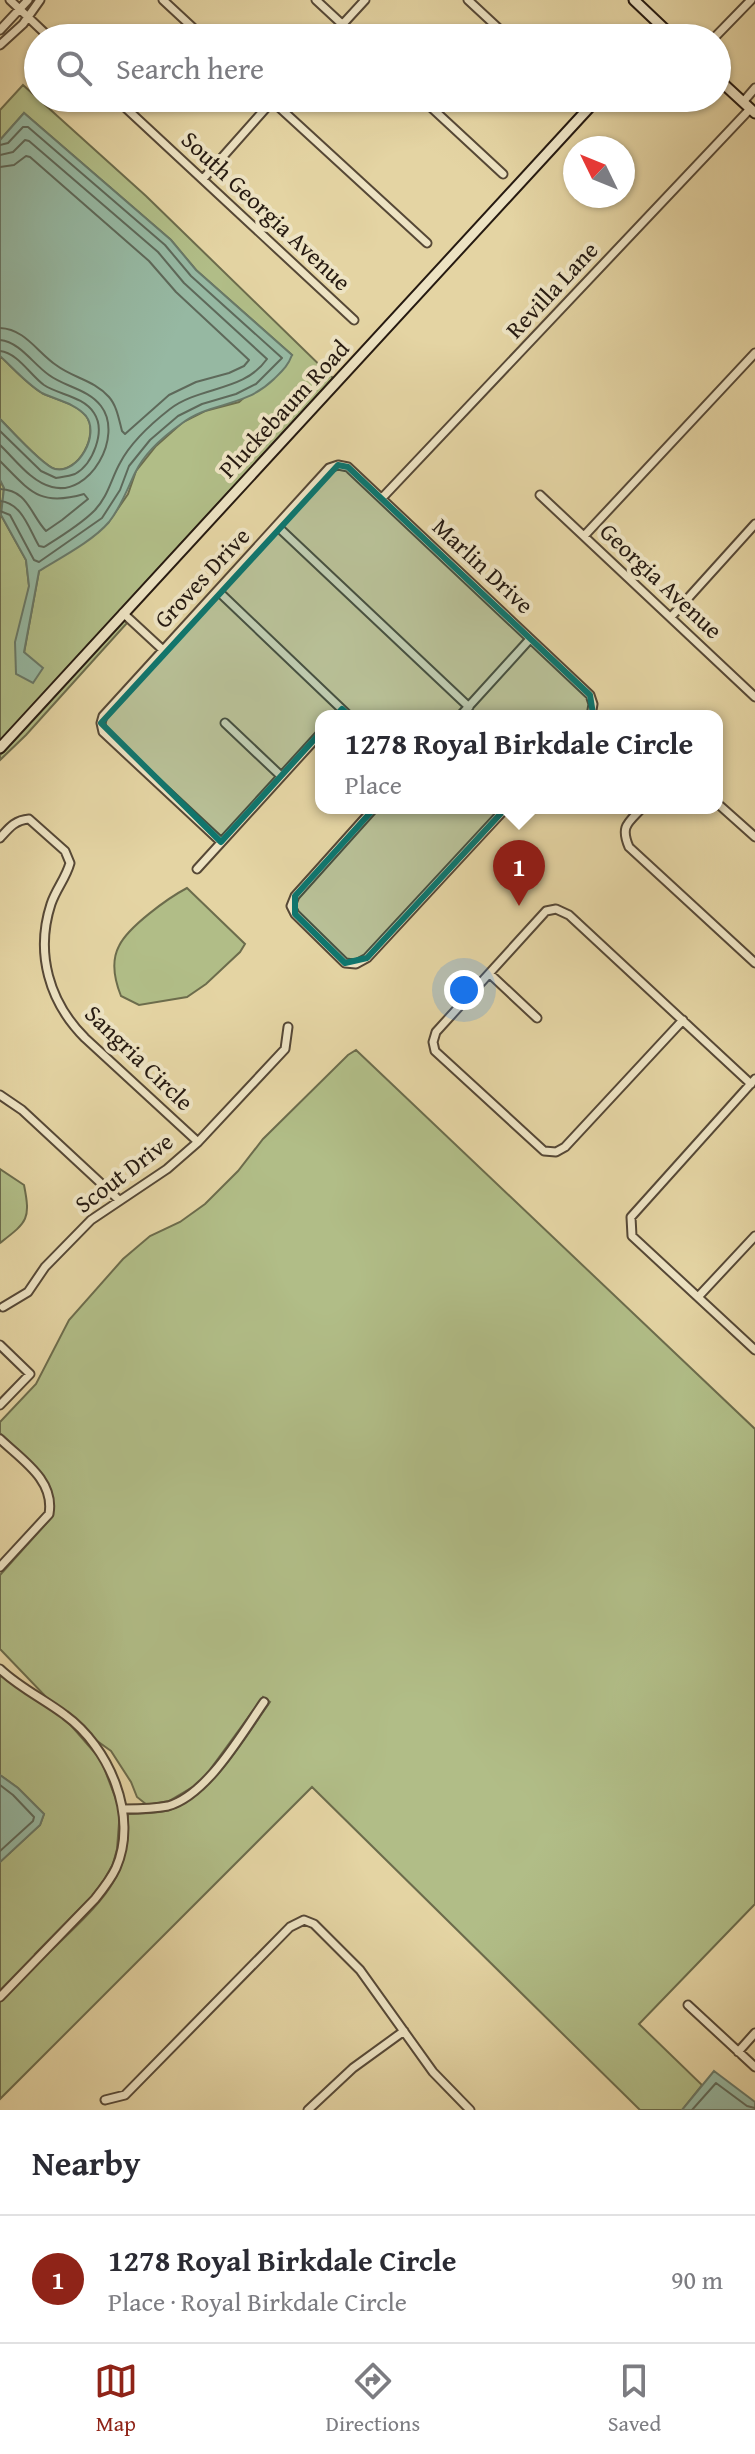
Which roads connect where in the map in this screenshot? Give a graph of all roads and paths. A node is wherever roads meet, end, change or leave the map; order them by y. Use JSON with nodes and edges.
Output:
{"nodes":[{"id":1,"x":10,"y":0,"type":"edge"},
{"id":2,"x":28,"y":0,"type":"edge"},
{"id":3,"x":40,"y":0,"type":"edge"},
{"id":4,"x":163,"y":0,"type":"edge"},
{"id":5,"x":316,"y":0,"type":"edge"},
{"id":6,"x":365,"y":0,"type":"edge"},
{"id":7,"x":468,"y":0,"type":"edge"},
{"id":8,"x":634,"y":0,"type":"edge"},
{"id":9,"x":751,"y":0,"type":"edge"},
{"id":10,"x":20,"y":9,"type":"junction"},
{"id":11,"x":27,"y":17,"type":"junction"},
{"id":12,"x":35,"y":24,"type":"edge"},
{"id":13,"x":189,"y":24,"type":"edge"},
{"id":14,"x":341,"y":24,"type":"edge"},
{"id":15,"x":343,"y":24,"type":"edge"},
{"id":16,"x":494,"y":24,"type":"edge"},
{"id":17,"x":660,"y":24,"type":"edge"},
{"id":18,"x":728,"y":24,"type":"edge"},
{"id":19,"x":0,"y":30,"type":"edge"},
{"id":20,"x":0,"y":45,"type":"edge"},
{"id":21,"x":755,"y":88,"type":"edge"},
{"id":22,"x":731,"y":91,"type":"edge"},
{"id":23,"x":749,"y":108,"type":"edge"},
{"id":24,"x":130,"y":112,"type":"edge"},
{"id":25,"x":261,"y":112,"type":"edge"},
{"id":26,"x":286,"y":112,"type":"edge"},
{"id":27,"x":436,"y":112,"type":"edge"},
{"id":28,"x":585,"y":112,"type":"edge"},
{"id":29,"x":503,"y":174,"type":"dead end"},
{"id":30,"x":203,"y":179,"type":"junction"},
{"id":31,"x":427,"y":243,"type":"dead end"},
{"id":32,"x":354,"y":320,"type":"dead end"},
{"id":33,"x":755,"y":353,"type":"edge"},
{"id":34,"x":338,"y":465,"type":"joint"},
{"id":35,"x":540,"y":495,"type":"dead end"},
{"id":36,"x":382,"y":498,"type":"junction"},
{"id":37,"x":755,"y":524,"type":"edge"},
{"id":38,"x":277,"y":526,"type":"junction"},
{"id":39,"x":584,"y":536,"type":"junction"},
{"id":40,"x":218,"y":591,"type":"junction"},
{"id":41,"x":123,"y":613,"type":"junction"},
{"id":42,"x":671,"y":617,"type":"junction"},
{"id":43,"x":530,"y":639,"type":"junction"},
{"id":44,"x":163,"y":650,"type":"junction"},
{"id":45,"x":755,"y":697,"type":"edge"},
{"id":46,"x":469,"y":707,"type":"junction"},
{"id":47,"x":336,"y":710,"type":"edge"},
{"id":48,"x":466,"y":710,"type":"edge"},
{"id":49,"x":592,"y":710,"type":"edge"},
{"id":50,"x":225,"y":723,"type":"dead end"},
{"id":51,"x":315,"y":739,"type":"edge"},
{"id":52,"x":0,"y":748,"type":"edge"},
{"id":53,"x":281,"y":776,"type":"junction"},
{"id":54,"x":723,"y":808,"type":"edge"},
{"id":55,"x":369,"y":814,"type":"edge"},
{"id":56,"x":500,"y":814,"type":"edge"},
{"id":57,"x":636,"y":814,"type":"edge"},
{"id":58,"x":755,"y":837,"type":"edge"},
{"id":59,"x":0,"y":838,"type":"edge"},
{"id":60,"x":221,"y":842,"type":"junction"},
{"id":61,"x":197,"y":869,"type":"dead end"},
{"id":62,"x":755,"y":963,"type":"edge"},
{"id":63,"x":490,"y":974,"type":"junction"},
{"id":64,"x":537,"y":1018,"type":"dead end"},
{"id":65,"x":683,"y":1020,"type":"junction"},
{"id":66,"x":288,"y":1027,"type":"dead end"},
{"id":67,"x":753,"y":1081,"type":"edge"},
{"id":68,"x":0,"y":1095,"type":"edge"},
{"id":69,"x":198,"y":1142,"type":"junction"},
{"id":70,"x":119,"y":1200,"type":"junction"},
{"id":71,"x":755,"y":1236,"type":"edge"},
{"id":72,"x":698,"y":1297,"type":"junction"},
{"id":73,"x":3,"y":1307,"type":"dead end"},
{"id":74,"x":0,"y":1345,"type":"edge"},
{"id":75,"x":755,"y":1350,"type":"edge"},
{"id":76,"x":0,"y":1405,"type":"edge"},
{"id":77,"x":0,"y":1439,"type":"edge"},
{"id":78,"x":0,"y":1567,"type":"edge"},
{"id":79,"x":0,"y":1669,"type":"edge"},
{"id":80,"x":264,"y":1702,"type":"dead end"},
{"id":81,"x":124,"y":1809,"type":"junction"},
{"id":82,"x":0,"y":1997,"type":"edge"},
{"id":83,"x":688,"y":2005,"type":"dead end"},
{"id":84,"x":404,"y":2031,"type":"junction"},
{"id":85,"x":755,"y":2033,"type":"edge"},
{"id":86,"x":738,"y":2052,"type":"junction"},
{"id":87,"x":755,"y":2067,"type":"edge"},
{"id":88,"x":105,"y":2100,"type":"dead end"},
{"id":89,"x":308,"y":2110,"type":"edge"},
{"id":90,"x":470,"y":2110,"type":"edge"}],
"edges":[{"from":1,"to":10,"type":"street"},
{"from":2,"to":10,"type":"street"},
{"from":3,"to":11,"type":"street"},
{"from":4,"to":13,"type":"street"},
{"from":5,"to":14,"type":"street"},
{"from":6,"to":15,"type":"street"},
{"from":7,"to":16,"type":"street"},
{"from":8,"to":17,"type":"street"},
{"from":9,"to":18,"type":"street"},
{"from":10,"to":11,"type":"street"},
{"from":10,"to":19,"type":"street"},
{"from":11,"to":12,"type":"street"},
{"from":11,"to":20,"type":"street"},
{"from":21,"to":23,"type":"street","name":"Revilla Lane"},
{"from":22,"to":23,"type":"street"},
{"from":23,"to":36,"type":"street","name":"Revilla Lane"},
{"from":24,"to":30,"type":"street","name":"South Georgia Avenue"},
{"from":25,"to":30,"type":"street"},
{"from":26,"to":31,"type":"street"},
{"from":27,"to":29,"type":"street"},
{"from":28,"to":41,"type":"street","name":"Pluckebaum Road"},
{"from":30,"to":32,"type":"street","name":"South Georgia Avenue"},
{"from":33,"to":39,"type":"street"},
{"from":34,"to":36,"type":"street","name":"Marlin Drive"},
{"from":34,"to":38,"type":"street","name":"Groves Drive"},
{"from":35,"to":39,"type":"street","name":"Georgia Avenue"},
{"from":36,"to":43,"type":"street","name":"Marlin Drive"},
{"from":37,"to":42,"type":"street"},
{"from":38,"to":40,"type":"street","name":"Groves Drive"},
{"from":38,"to":46,"type":"street"},
{"from":39,"to":42,"type":"street","name":"Georgia Avenue"},
{"from":40,"to":44,"type":"street","name":"Groves Drive"},
{"from":40,"to":47,"type":"street"},
{"from":41,"to":44,"type":"street"},
{"from":41,"to":52,"type":"street","name":"Pluckebaum Road"},
{"from":42,"to":45,"type":"street","name":"Georgia Avenue"},
{"from":43,"to":46,"type":"street"},
{"from":43,"to":49,"type":"street","name":"Marlin Drive"},
{"from":44,"to":60,"type":"street","name":"Groves Drive"},
{"from":46,"to":48,"type":"street"},
{"from":50,"to":53,"type":"street"},
{"from":51,"to":53,"type":"street"},
{"from":53,"to":60,"type":"street"},
{"from":54,"to":58,"type":"street"},
{"from":55,"to":56,"type":"street"},
{"from":57,"to":62,"type":"street"},
{"from":59,"to":69,"type":"street","name":"Sangria Circle"},
{"from":60,"to":61,"type":"street"},
{"from":63,"to":64,"type":"street"},
{"from":63,"to":65,"type":"street"},
{"from":63,"to":65,"type":"street"},
{"from":65,"to":67,"type":"street"},
{"from":66,"to":69,"type":"street","name":"Scout Drive"},
{"from":67,"to":72,"type":"street"},
{"from":68,"to":70,"type":"street"},
{"from":69,"to":70,"type":"street","name":"Scout Drive"},
{"from":70,"to":73,"type":"street","name":"Scout Drive"},
{"from":71,"to":72,"type":"street"},
{"from":72,"to":75,"type":"street"},
{"from":74,"to":76,"type":"street"},
{"from":77,"to":78,"type":"street"},
{"from":79,"to":81,"type":"street"},
{"from":80,"to":81,"type":"street"},
{"from":81,"to":82,"type":"street"},
{"from":83,"to":86,"type":"street"},
{"from":84,"to":88,"type":"street"},
{"from":84,"to":89,"type":"street"},
{"from":84,"to":90,"type":"street"},
{"from":85,"to":86,"type":"street"},
{"from":86,"to":87,"type":"street"}]}
